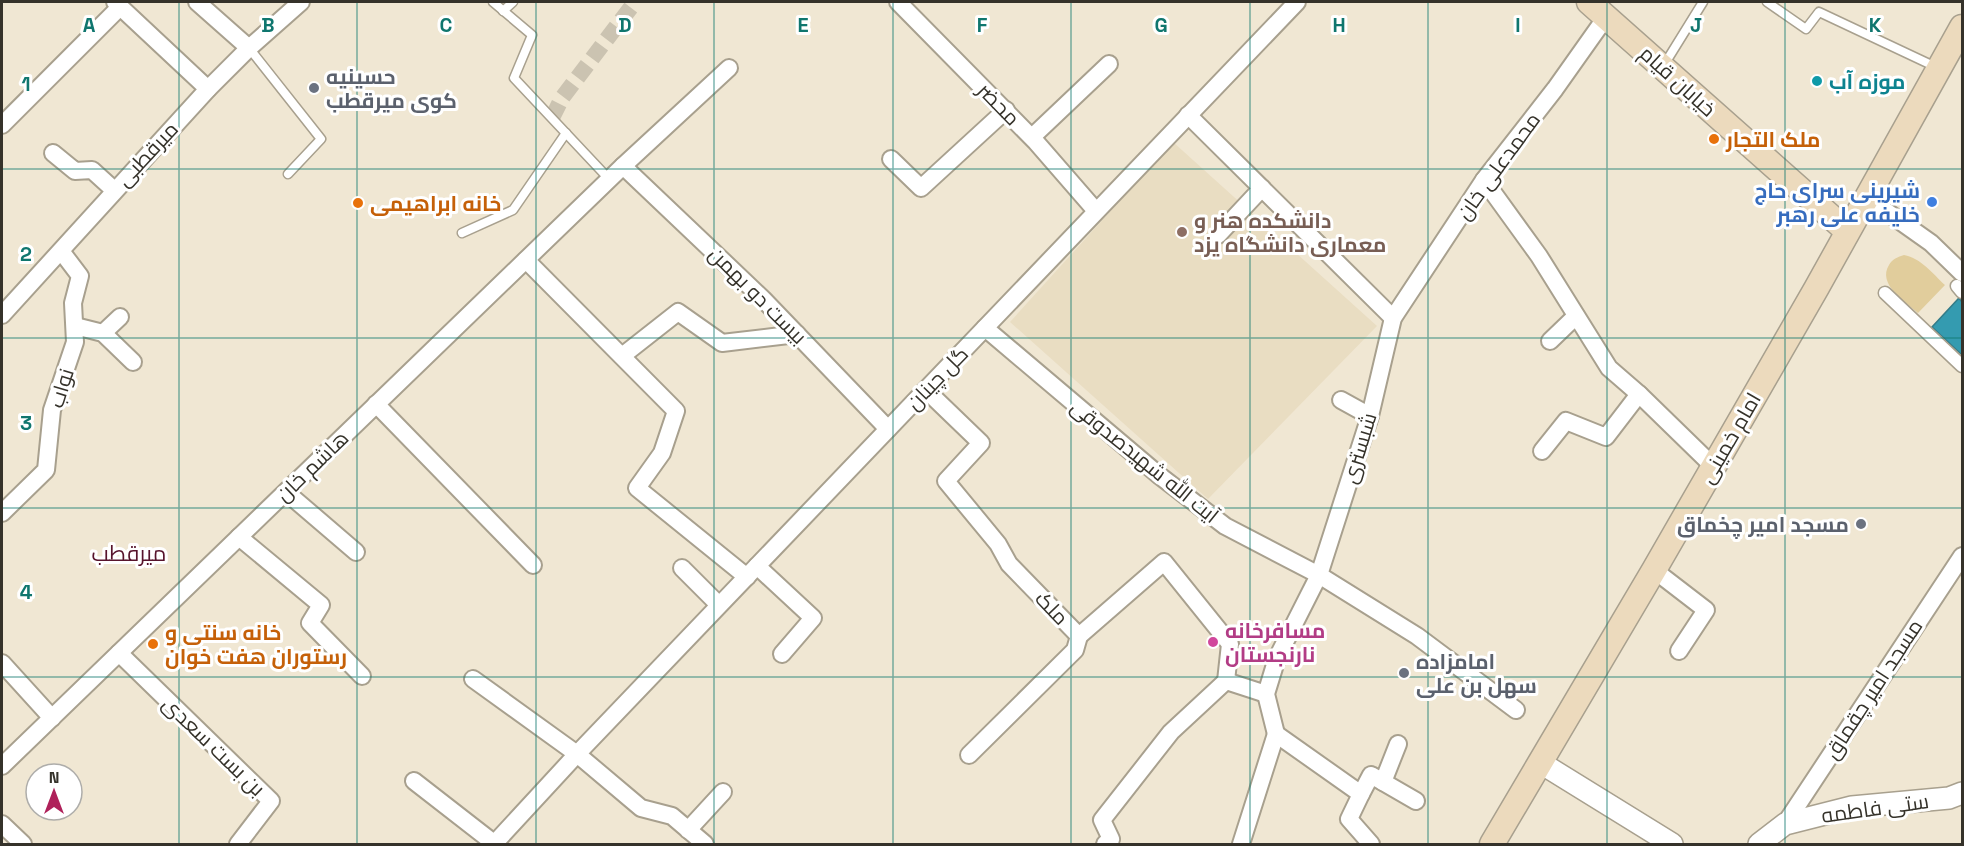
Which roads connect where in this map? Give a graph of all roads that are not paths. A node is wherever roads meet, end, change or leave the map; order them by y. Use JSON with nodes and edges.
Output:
{"nodes":[{"id":1,"x":197,"y":2,"type":"edge"},
{"id":2,"x":301,"y":2,"type":"edge"},
{"id":3,"x":493,"y":2,"type":"edge"},
{"id":4,"x":513,"y":2,"type":"edge"},
{"id":5,"x":898,"y":2,"type":"edge"},
{"id":6,"x":1297,"y":2,"type":"edge"},
{"id":7,"x":1703,"y":2,"type":"edge"},
{"id":8,"x":1767,"y":2,"type":"edge"},
{"id":9,"x":117,"y":4,"type":"edge"},
{"id":10,"x":1598,"y":9,"type":"edge"},
{"id":11,"x":503,"y":11,"type":"junction"},
{"id":12,"x":1962,"y":27,"type":"edge"},
{"id":13,"x":249,"y":48,"type":"junction"},
{"id":14,"x":1109,"y":64,"type":"dead end"},
{"id":15,"x":1662,"y":67,"type":"junction"},
{"id":16,"x":729,"y":68,"type":"dead end"},
{"id":17,"x":1938,"y":68,"type":"junction"},
{"id":18,"x":208,"y":89,"type":"junction"},
{"id":19,"x":1006,"y":110,"type":"junction"},
{"id":20,"x":1188,"y":115,"type":"junction"},
{"id":21,"x":2,"y":125,"type":"edge"},
{"id":22,"x":566,"y":133,"type":"junction"},
{"id":23,"x":1032,"y":137,"type":"junction"},
{"id":24,"x":53,"y":153,"type":"dead end"},
{"id":25,"x":891,"y":159,"type":"dead end"},
{"id":26,"x":623,"y":165,"type":"junction"},
{"id":27,"x":288,"y":174,"type":"dead end"},
{"id":28,"x":609,"y":179,"type":"junction"},
{"id":29,"x":1484,"y":180,"type":"junction"},
{"id":30,"x":1262,"y":189,"type":"junction"},
{"id":31,"x":114,"y":190,"type":"junction"},
{"id":32,"x":1866,"y":198,"type":"junction"},
{"id":33,"x":1096,"y":211,"type":"junction"},
{"id":34,"x":1847,"y":231,"type":"junction"},
{"id":35,"x":462,"y":233,"type":"dead end"},
{"id":36,"x":1218,"y":235,"type":"dead end"},
{"id":37,"x":61,"y":251,"type":"junction"},
{"id":38,"x":526,"y":260,"type":"junction"},
{"id":39,"x":1961,"y":284,"type":"edge"},
{"id":40,"x":1885,"y":293,"type":"dead end"},
{"id":41,"x":3,"y":310,"type":"edge"},
{"id":42,"x":1576,"y":316,"type":"junction"},
{"id":43,"x":120,"y":317,"type":"dead end"},
{"id":44,"x":1393,"y":318,"type":"junction"},
{"id":45,"x":75,"y":326,"type":"junction"},
{"id":46,"x":985,"y":328,"type":"junction"},
{"id":47,"x":103,"y":333,"type":"junction"},
{"id":48,"x":797,"y":334,"type":"junction"},
{"id":49,"x":1550,"y":341,"type":"dead end"},
{"id":50,"x":622,"y":356,"type":"junction"},
{"id":51,"x":133,"y":362,"type":"dead end"},
{"id":52,"x":1962,"y":366,"type":"edge"},
{"id":53,"x":926,"y":390,"type":"junction"},
{"id":54,"x":1639,"y":394,"type":"junction"},
{"id":55,"x":1341,"y":400,"type":"dead end"},
{"id":56,"x":376,"y":404,"type":"junction"},
{"id":57,"x":1370,"y":416,"type":"junction"},
{"id":58,"x":888,"y":429,"type":"junction"},
{"id":59,"x":1542,"y":451,"type":"dead end"},
{"id":60,"x":1714,"y":467,"type":"junction"},
{"id":61,"x":286,"y":492,"type":"junction"},
{"id":62,"x":2,"y":513,"type":"edge"},
{"id":63,"x":238,"y":537,"type":"junction"},
{"id":64,"x":356,"y":552,"type":"dead end"},
{"id":65,"x":1962,"y":556,"type":"edge"},
{"id":66,"x":533,"y":565,"type":"dead end"},
{"id":67,"x":682,"y":568,"type":"dead end"},
{"id":68,"x":1654,"y":570,"type":"junction"},
{"id":69,"x":752,"y":571,"type":"junction"},
{"id":70,"x":1319,"y":575,"type":"junction"},
{"id":71,"x":719,"y":605,"type":"junction"},
{"id":72,"x":1079,"y":636,"type":"junction"},
{"id":73,"x":1679,"y":651,"type":"dead end"},
{"id":74,"x":119,"y":653,"type":"junction"},
{"id":75,"x":782,"y":654,"type":"dead end"},
{"id":76,"x":2,"y":663,"type":"edge"},
{"id":77,"x":362,"y":676,"type":"dead end"},
{"id":78,"x":473,"y":680,"type":"dead end"},
{"id":79,"x":1226,"y":681,"type":"junction"},
{"id":80,"x":1266,"y":694,"type":"junction"},
{"id":81,"x":1516,"y":710,"type":"dead end"},
{"id":82,"x":52,"y":718,"type":"junction"},
{"id":83,"x":1276,"y":734,"type":"junction"},
{"id":84,"x":1398,"y":744,"type":"dead end"},
{"id":85,"x":577,"y":754,"type":"junction"},
{"id":86,"x":969,"y":755,"type":"dead end"},
{"id":87,"x":1541,"y":763,"type":"junction"},
{"id":88,"x":2,"y":766,"type":"edge"},
{"id":89,"x":414,"y":781,"type":"dead end"},
{"id":90,"x":1383,"y":782,"type":"junction"},
{"id":91,"x":723,"y":792,"type":"dead end"},
{"id":92,"x":1962,"y":793,"type":"edge"},
{"id":93,"x":1361,"y":794,"type":"junction"},
{"id":94,"x":1416,"y":801,"type":"dead end"},
{"id":95,"x":2,"y":824,"type":"edge"},
{"id":96,"x":1785,"y":824,"type":"junction"},
{"id":97,"x":688,"y":830,"type":"junction"},
{"id":98,"x":23,"y":844,"type":"edge"},
{"id":99,"x":238,"y":844,"type":"edge"},
{"id":100,"x":495,"y":844,"type":"edge"},
{"id":101,"x":705,"y":844,"type":"edge"},
{"id":102,"x":1105,"y":844,"type":"edge"},
{"id":103,"x":1241,"y":844,"type":"edge"},
{"id":104,"x":1371,"y":844,"type":"edge"},
{"id":105,"x":1492,"y":844,"type":"edge"},
{"id":106,"x":1672,"y":844,"type":"edge"},
{"id":107,"x":1759,"y":844,"type":"edge"}],
"edges":[{"from":1,"to":13,"type":"street"},
{"from":2,"to":13,"type":"street","name":"میرقطبی"},
{"from":3,"to":11,"type":"lane"},
{"from":4,"to":11,"type":"lane"},
{"from":5,"to":19,"type":"street","name":"محضر"},
{"from":6,"to":20,"type":"street","name":"گل چینان"},
{"from":7,"to":15,"type":"lane"},
{"from":8,"to":17,"type":"lane"},
{"from":9,"to":18,"type":"street"},
{"from":9,"to":21,"type":"street"},
{"from":10,"to":15,"type":"main road","name":"خیابان قیام"},
{"from":10,"to":29,"type":"street","name":"محمدعلی خان"},
{"from":11,"to":22,"type":"lane"},
{"from":12,"to":17,"type":"main road","name":"امام خمینی"},
{"from":13,"to":18,"type":"street","name":"میرقطبی"},
{"from":13,"to":27,"type":"lane"},
{"from":14,"to":23,"type":"street"},
{"from":15,"to":34,"type":"main road","name":"خیابان قیام"},
{"from":16,"to":26,"type":"street","name":"هاشم خان"},
{"from":17,"to":32,"type":"main road","name":"امام خمینی"},
{"from":18,"to":31,"type":"street","name":"میرقطبی"},
{"from":19,"to":23,"type":"street","name":"محضر"},
{"from":19,"to":25,"type":"street"},
{"from":20,"to":30,"type":"street"},
{"from":20,"to":33,"type":"street","name":"گل چینان"},
{"from":22,"to":28,"type":"lane"},
{"from":22,"to":35,"type":"lane"},
{"from":23,"to":33,"type":"street","name":"محضر"},
{"from":24,"to":31,"type":"street"},
{"from":26,"to":28,"type":"street","name":"هاشم خان"},
{"from":26,"to":48,"type":"street","name":"بیست دو بهمن"},
{"from":28,"to":38,"type":"street","name":"هاشم خان"},
{"from":29,"to":42,"type":"street"},
{"from":29,"to":44,"type":"street","name":"محمدعلی خان"},
{"from":30,"to":36,"type":"street"},
{"from":30,"to":44,"type":"street"},
{"from":31,"to":37,"type":"street","name":"میرقطبی"},
{"from":32,"to":34,"type":"main road","name":"امام خمینی"},
{"from":32,"to":39,"type":"street"},
{"from":33,"to":46,"type":"street","name":"گل چینان"},
{"from":34,"to":60,"type":"main road","name":"امام خمینی"},
{"from":37,"to":41,"type":"street","name":"میرقطبی"},
{"from":37,"to":45,"type":"street","name":"نواب"},
{"from":38,"to":50,"type":"street"},
{"from":38,"to":56,"type":"street","name":"هاشم خان"},
{"from":40,"to":52,"type":"street"},
{"from":42,"to":49,"type":"street"},
{"from":42,"to":54,"type":"street"},
{"from":43,"to":47,"type":"street"},
{"from":44,"to":57,"type":"street","name":"شبستری"},
{"from":45,"to":47,"type":"street"},
{"from":45,"to":62,"type":"street","name":"نواب"},
{"from":46,"to":53,"type":"street","name":"گل چینان"},
{"from":46,"to":70,"type":"street","name":"آیت الله شهیدصدوقی"},
{"from":47,"to":51,"type":"street"},
{"from":48,"to":50,"type":"street"},
{"from":48,"to":58,"type":"street","name":"بیست دو بهمن"},
{"from":50,"to":69,"type":"street"},
{"from":53,"to":58,"type":"street","name":"گل چینان"},
{"from":53,"to":72,"type":"street","name":"ملک"},
{"from":54,"to":59,"type":"street"},
{"from":54,"to":60,"type":"street"},
{"from":55,"to":57,"type":"street"},
{"from":56,"to":61,"type":"street","name":"هاشم خان"},
{"from":56,"to":66,"type":"street"},
{"from":57,"to":70,"type":"street","name":"شبستری"},
{"from":58,"to":69,"type":"street","name":"گل چینان"},
{"from":60,"to":68,"type":"main road","name":"امام خمینی"},
{"from":61,"to":63,"type":"street","name":"هاشم خان"},
{"from":61,"to":64,"type":"street"},
{"from":63,"to":74,"type":"street","name":"هاشم خان"},
{"from":63,"to":77,"type":"street"},
{"from":65,"to":96,"type":"street","name":"مسجد امیر چقماق"},
{"from":67,"to":71,"type":"street"},
{"from":68,"to":73,"type":"street"},
{"from":68,"to":87,"type":"main road","name":"امام خمینی"},
{"from":69,"to":71,"type":"street","name":"گل چینان"},
{"from":69,"to":75,"type":"street"},
{"from":70,"to":80,"type":"street","name":"شبستری"},
{"from":70,"to":81,"type":"street","name":"آیت الله شهیدصدوقی"},
{"from":71,"to":85,"type":"street","name":"گل چینان"},
{"from":72,"to":79,"type":"street","name":"ملک"},
{"from":72,"to":86,"type":"street"},
{"from":74,"to":82,"type":"street","name":"هاشم خان"},
{"from":74,"to":99,"type":"street","name":"بن بست سعدی"},
{"from":76,"to":82,"type":"street"},
{"from":78,"to":85,"type":"street"},
{"from":79,"to":80,"type":"street"},
{"from":79,"to":102,"type":"street"},
{"from":80,"to":83,"type":"street"},
{"from":82,"to":88,"type":"street","name":"هاشم خان"},
{"from":83,"to":93,"type":"street"},
{"from":83,"to":103,"type":"street"},
{"from":84,"to":90,"type":"street"},
{"from":85,"to":97,"type":"street"},
{"from":85,"to":100,"type":"street","name":"گل چینان"},
{"from":87,"to":105,"type":"main road","name":"امام خمینی"},
{"from":87,"to":106,"type":"street"},
{"from":89,"to":100,"type":"street"},
{"from":90,"to":93,"type":"street"},
{"from":90,"to":94,"type":"street"},
{"from":91,"to":97,"type":"street"},
{"from":92,"to":96,"type":"street","name":"ستی فاطمه"},
{"from":93,"to":104,"type":"street"},
{"from":95,"to":98,"type":"street"},
{"from":96,"to":107,"type":"street","name":"ستی فاطمه"},
{"from":97,"to":101,"type":"street"}]}
